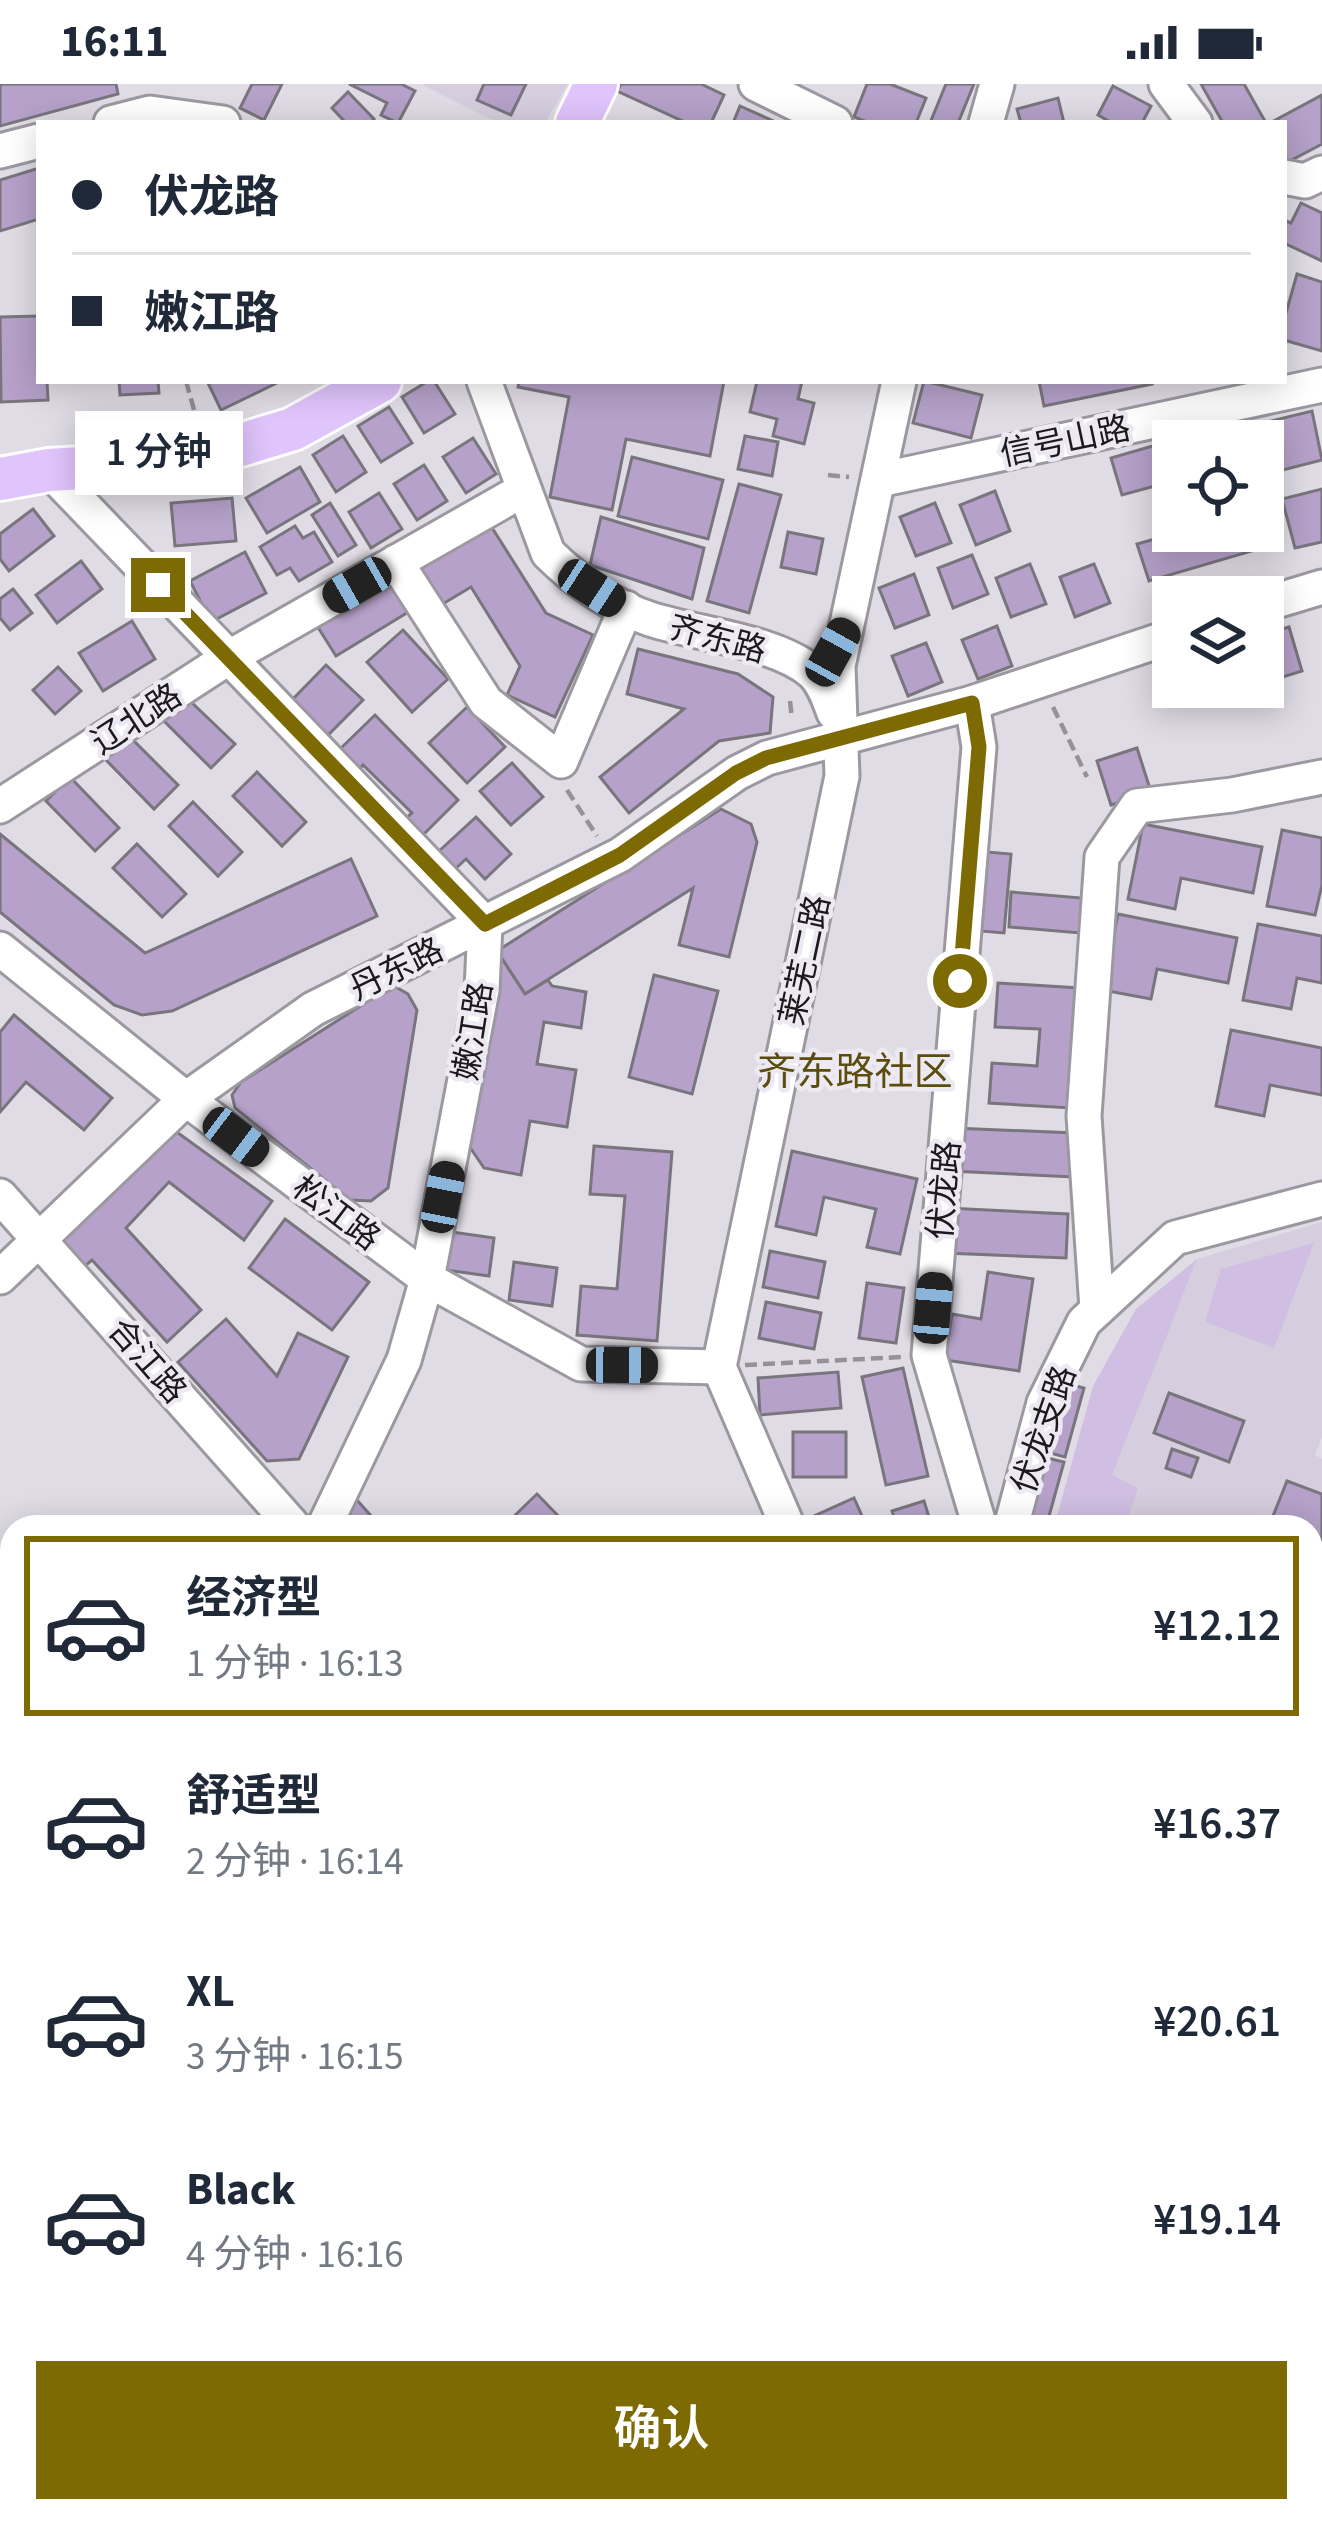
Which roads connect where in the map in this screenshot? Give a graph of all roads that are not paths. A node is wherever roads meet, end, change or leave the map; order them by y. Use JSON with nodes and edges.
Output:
{"nodes":[{"id":1,"x":596,"y":84,"type":"edge"},
{"id":2,"x":756,"y":84,"type":"edge"},
{"id":3,"x":997,"y":84,"type":"edge"},
{"id":4,"x":1166,"y":84,"type":"edge"},
{"id":5,"x":149,"y":99,"type":"edge"},
{"id":6,"x":116,"y":120,"type":"edge"},
{"id":7,"x":214,"y":120,"type":"edge"},
{"id":8,"x":578,"y":120,"type":"edge"},
{"id":9,"x":830,"y":120,"type":"edge"},
{"id":10,"x":987,"y":120,"type":"edge"},
{"id":11,"x":1193,"y":120,"type":"edge"},
{"id":12,"x":36,"y":142,"type":"edge"},
{"id":13,"x":0,"y":151,"type":"edge"},
{"id":14,"x":1322,"y":172,"type":"edge"},
{"id":15,"x":1287,"y":178,"type":"edge"},
{"id":16,"x":375,"y":384,"type":"edge"},
{"id":17,"x":485,"y":384,"type":"edge"},
{"id":18,"x":898,"y":384,"type":"edge"},
{"id":19,"x":1322,"y":385,"type":"edge"},
{"id":20,"x":49,"y":470,"type":"junction"},
{"id":21,"x":0,"y":479,"type":"edge"},
{"id":22,"x":879,"y":480,"type":"junction"},
{"id":23,"x":523,"y":490,"type":"junction"},
{"id":24,"x":396,"y":562,"type":"junction"},
{"id":25,"x":1322,"y":587,"type":"edge"},
{"id":26,"x":1284,"y":599,"type":"edge"},
{"id":27,"x":626,"y":608,"type":"junction"},
{"id":28,"x":846,"y":628,"type":"junction"},
{"id":29,"x":1152,"y":642,"type":"edge"},
{"id":30,"x":782,"y":656,"type":"junction"},
{"id":31,"x":228,"y":658,"type":"junction"},
{"id":32,"x":972,"y":703,"type":"junction"},
{"id":33,"x":902,"y":722,"type":"junction"},
{"id":34,"x":841,"y":738,"type":"junction"},
{"id":35,"x":1322,"y":777,"type":"edge"},
{"id":36,"x":0,"y":806,"type":"edge"},
{"id":37,"x":485,"y":924,"type":"junction"},
{"id":38,"x":0,"y":949,"type":"edge"},
{"id":39,"x":185,"y":1099,"type":"junction"},
{"id":40,"x":0,"y":1196,"type":"edge"},
{"id":41,"x":1322,"y":1198,"type":"edge"},
{"id":42,"x":42,"y":1239,"type":"junction"},
{"id":43,"x":0,"y":1276,"type":"edge"},
{"id":44,"x":427,"y":1279,"type":"junction"},
{"id":45,"x":1097,"y":1309,"type":"junction"},
{"id":46,"x":730,"y":1366,"type":"junction"},
{"id":47,"x":284,"y":1515,"type":"edge"},
{"id":48,"x":330,"y":1515,"type":"edge"},
{"id":49,"x":776,"y":1515,"type":"edge"},
{"id":50,"x":976,"y":1515,"type":"edge"},
{"id":51,"x":1014,"y":1515,"type":"edge"}],
"edges":[{"from":1,"to":8,"type":"main road"},
{"from":2,"to":9,"type":"street"},
{"from":3,"to":10,"type":"street"},
{"from":4,"to":11,"type":"street"},
{"from":5,"to":6,"type":"street"},
{"from":5,"to":7,"type":"street"},
{"from":12,"to":13,"type":"street"},
{"from":14,"to":15,"type":"street"},
{"from":16,"to":20,"type":"main road"},
{"from":17,"to":23,"type":"street","name":"齐东路"},
{"from":18,"to":22,"type":"street","name":"莱芜二路"},
{"from":19,"to":22,"type":"street","name":"信号山路"},
{"from":20,"to":21,"type":"main road"},
{"from":20,"to":31,"type":"street"},
{"from":22,"to":28,"type":"street","name":"莱芜二路"},
{"from":23,"to":24,"type":"street","name":"辽北路"},
{"from":23,"to":27,"type":"street","name":"齐东路"},
{"from":24,"to":27,"type":"street"},
{"from":24,"to":31,"type":"street","name":"辽北路"},
{"from":25,"to":26,"type":"street"},
{"from":27,"to":30,"type":"street","name":"齐东路"},
{"from":28,"to":30,"type":"street"},
{"from":28,"to":33,"type":"street"},
{"from":28,"to":34,"type":"street","name":"莱芜二路"},
{"from":29,"to":32,"type":"street"},
{"from":30,"to":34,"type":"street","name":"齐东路"},
{"from":31,"to":36,"type":"street","name":"辽北路"},
{"from":31,"to":37,"type":"street"},
{"from":32,"to":33,"type":"street"},
{"from":32,"to":50,"type":"street","name":"伏龙路"},
{"from":33,"to":34,"type":"street"},
{"from":34,"to":37,"type":"street","name":"丹东路"},
{"from":34,"to":46,"type":"street","name":"莱芜二路"},
{"from":35,"to":45,"type":"street"},
{"from":37,"to":39,"type":"street","name":"丹东路"},
{"from":37,"to":44,"type":"street","name":"嫩江路"},
{"from":38,"to":39,"type":"street","name":"松江路"},
{"from":39,"to":42,"type":"street","name":"丹东路"},
{"from":39,"to":44,"type":"street","name":"松江路"},
{"from":40,"to":42,"type":"street","name":"合江路"},
{"from":41,"to":45,"type":"street","name":"伏龙支路"},
{"from":42,"to":43,"type":"street","name":"丹东路"},
{"from":42,"to":47,"type":"street","name":"合江路"},
{"from":44,"to":46,"type":"street","name":"松江路"},
{"from":44,"to":48,"type":"street","name":"嫩江路"},
{"from":45,"to":51,"type":"street","name":"伏龙支路"},
{"from":46,"to":49,"type":"street"}]}
